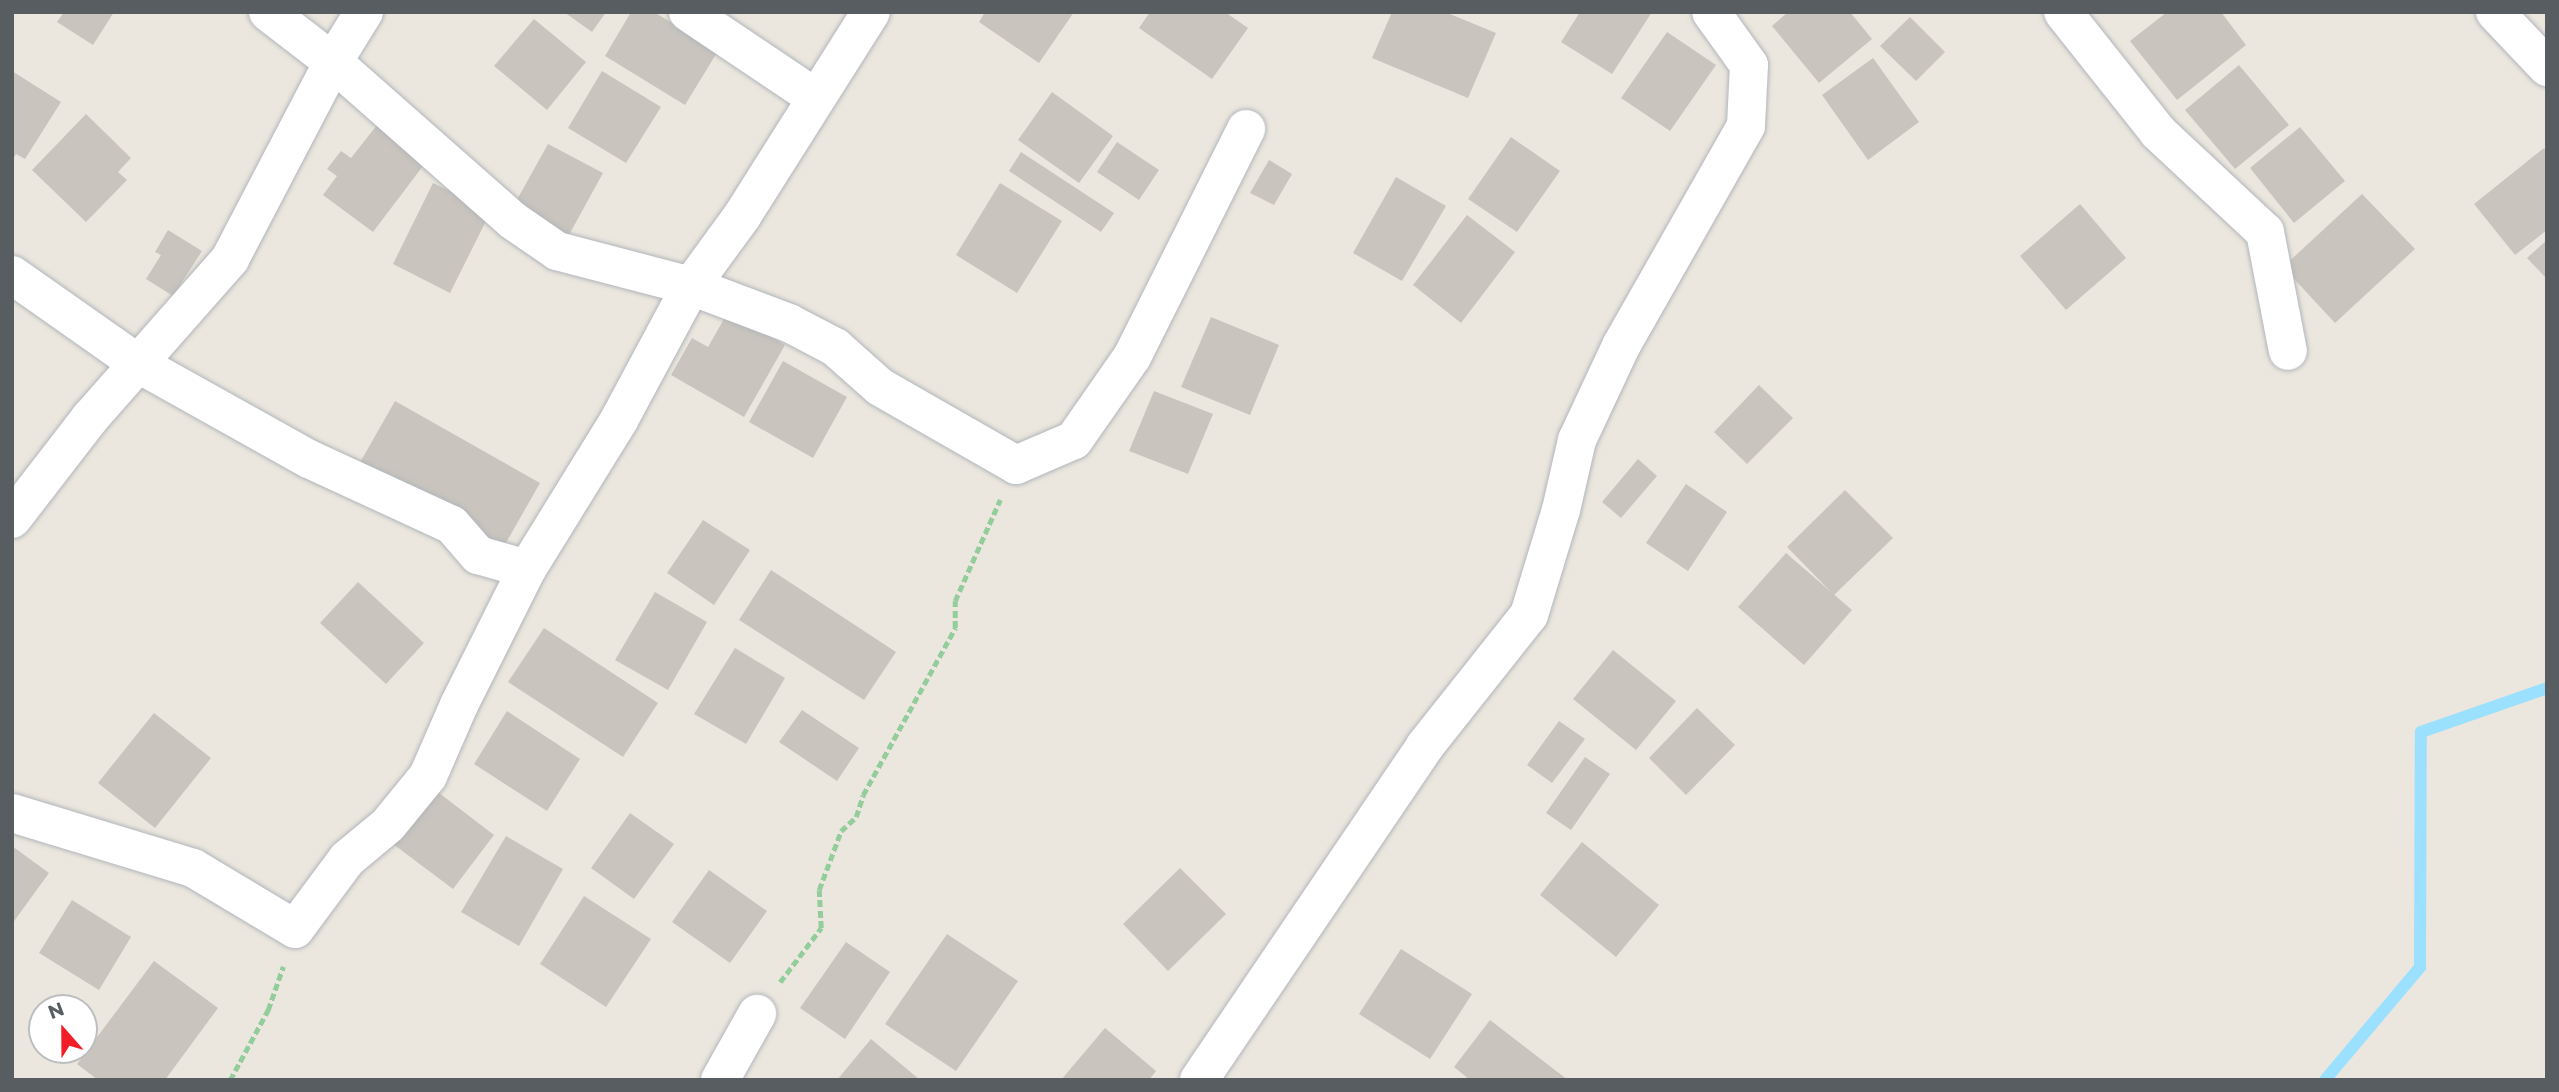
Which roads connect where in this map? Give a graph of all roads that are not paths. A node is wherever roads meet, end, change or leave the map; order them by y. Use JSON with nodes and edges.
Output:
{"nodes":[{"id":1,"x":268,"y":12,"type":"edge"},
{"id":2,"x":364,"y":12,"type":"edge"},
{"id":3,"x":688,"y":12,"type":"edge"},
{"id":4,"x":871,"y":12,"type":"edge"},
{"id":5,"x":1711,"y":12,"type":"edge"},
{"id":6,"x":2063,"y":12,"type":"edge"},
{"id":7,"x":2495,"y":12,"type":"edge"},
{"id":8,"x":333,"y":62,"type":"junction"},
{"id":9,"x":2547,"y":67,"type":"edge"},
{"id":10,"x":816,"y":98,"type":"junction"},
{"id":11,"x":1246,"y":129,"type":"dead end"},
{"id":12,"x":12,"y":275,"type":"edge"},
{"id":13,"x":691,"y":286,"type":"junction"},
{"id":14,"x":2288,"y":351,"type":"dead end"},
{"id":15,"x":137,"y":363,"type":"junction"},
{"id":16,"x":12,"y":519,"type":"edge"},
{"id":17,"x":527,"y":569,"type":"junction"},
{"id":18,"x":12,"y":813,"type":"edge"},
{"id":19,"x":757,"y":1014,"type":"road end"},
{"id":20,"x":720,"y":1080,"type":"edge"},
{"id":21,"x":1199,"y":1080,"type":"edge"}],
"edges":[{"from":1,"to":8,"type":"street"},
{"from":2,"to":8,"type":"street"},
{"from":3,"to":10,"type":"street"},
{"from":4,"to":10,"type":"street"},
{"from":5,"to":21,"type":"street"},
{"from":6,"to":14,"type":"street"},
{"from":7,"to":9,"type":"street"},
{"from":8,"to":13,"type":"street"},
{"from":8,"to":15,"type":"street"},
{"from":10,"to":13,"type":"street"},
{"from":11,"to":13,"type":"street"},
{"from":12,"to":15,"type":"street"},
{"from":13,"to":17,"type":"street"},
{"from":15,"to":16,"type":"street"},
{"from":15,"to":17,"type":"street"},
{"from":17,"to":18,"type":"street"},
{"from":19,"to":20,"type":"street"}]}
